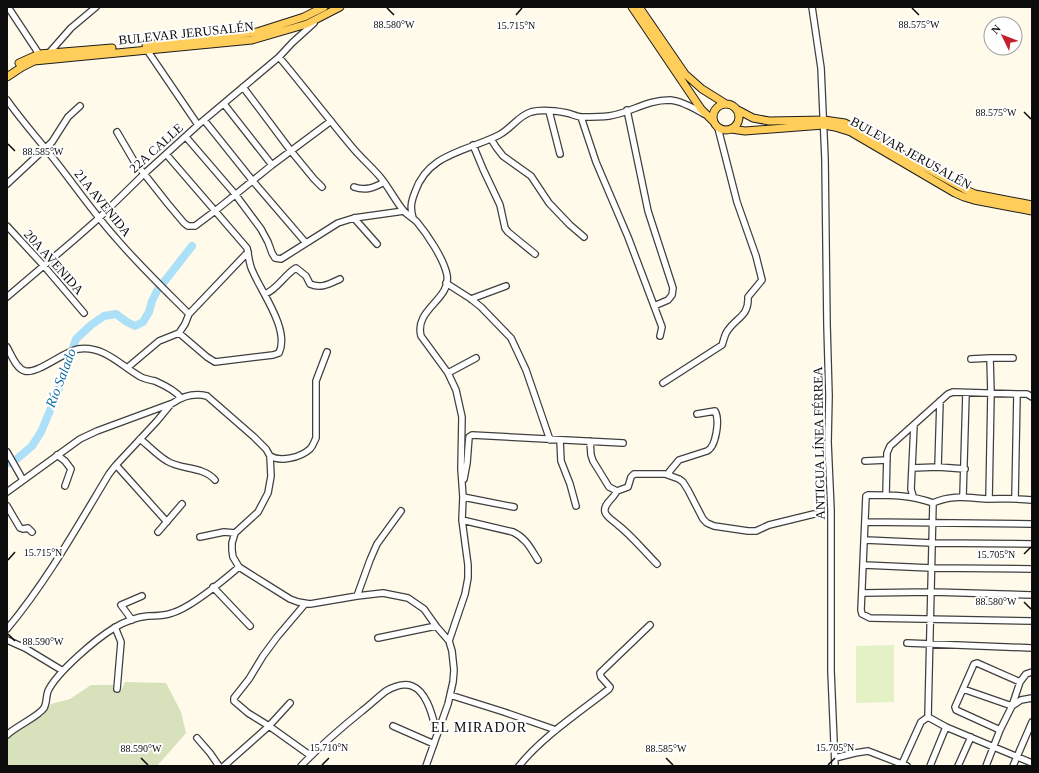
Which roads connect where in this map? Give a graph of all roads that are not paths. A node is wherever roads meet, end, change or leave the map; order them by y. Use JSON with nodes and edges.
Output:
{"nodes":[{"id":1,"x":8,"y":7,"type":"edge"},
{"id":2,"x":96,"y":7,"type":"edge"},
{"id":3,"x":324,"y":7,"type":"edge"},
{"id":4,"x":340,"y":7,"type":"edge"},
{"id":5,"x":632,"y":7,"type":"edge"},
{"id":6,"x":639,"y":7,"type":"edge"},
{"id":7,"x":812,"y":7,"type":"edge"},
{"id":8,"x":321,"y":17,"type":"junction"},
{"id":9,"x":147,"y":50,"type":"junction"},
{"id":10,"x":39,"y":54,"type":"junction"},
{"id":11,"x":51,"y":56,"type":"junction"},
{"id":12,"x":279,"y":57,"type":"junction"},
{"id":13,"x":7,"y":71,"type":"edge"},
{"id":14,"x":7,"y":77,"type":"edge"},
{"id":15,"x":243,"y":87,"type":"junction"},
{"id":16,"x":7,"y":100,"type":"edge"},
{"id":17,"x":224,"y":104,"type":"junction"},
{"id":18,"x":726,"y":104,"type":"junction"},
{"id":19,"x":80,"y":106,"type":"dead end"},
{"id":20,"x":736,"y":109,"type":"junction"},
{"id":21,"x":628,"y":110,"type":"junction"},
{"id":22,"x":549,"y":111,"type":"junction"},
{"id":23,"x":706,"y":115,"type":"junction"},
{"id":24,"x":581,"y":117,"type":"junction"},
{"id":25,"x":204,"y":120,"type":"junction"},
{"id":26,"x":331,"y":121,"type":"junction"},
{"id":27,"x":713,"y":121,"type":"junction"},
{"id":28,"x":824,"y":122,"type":"junction"},
{"id":29,"x":198,"y":125,"type":"junction"},
{"id":30,"x":718,"y":128,"type":"junction"},
{"id":31,"x":731,"y":129,"type":"junction"},
{"id":32,"x":117,"y":132,"type":"dead end"},
{"id":33,"x":186,"y":137,"type":"junction"},
{"id":34,"x":491,"y":139,"type":"junction"},
{"id":35,"x":473,"y":145,"type":"junction"},
{"id":36,"x":46,"y":148,"type":"junction"},
{"id":37,"x":291,"y":151,"type":"junction"},
{"id":38,"x":166,"y":154,"type":"junction"},
{"id":39,"x":560,"y":154,"type":"dead end"},
{"id":40,"x":272,"y":165,"type":"junction"},
{"id":41,"x":144,"y":174,"type":"junction"},
{"id":42,"x":252,"y":180,"type":"junction"},
{"id":43,"x":384,"y":182,"type":"junction"},
{"id":44,"x":7,"y":184,"type":"edge"},
{"id":45,"x":322,"y":187,"type":"dead end"},
{"id":46,"x":354,"y":187,"type":"dead end"},
{"id":47,"x":236,"y":194,"type":"junction"},
{"id":48,"x":1032,"y":205,"type":"edge"},
{"id":49,"x":215,"y":211,"type":"junction"},
{"id":50,"x":404,"y":211,"type":"junction"},
{"id":51,"x":1032,"y":211,"type":"edge"},
{"id":52,"x":100,"y":218,"type":"junction"},
{"id":53,"x":354,"y":218,"type":"junction"},
{"id":54,"x":413,"y":218,"type":"junction"},
{"id":55,"x":7,"y":226,"type":"edge"},
{"id":56,"x":584,"y":237,"type":"dead end"},
{"id":57,"x":306,"y":243,"type":"junction"},
{"id":58,"x":377,"y":244,"type":"dead end"},
{"id":59,"x":248,"y":252,"type":"junction"},
{"id":60,"x":535,"y":254,"type":"dead end"},
{"id":61,"x":44,"y":266,"type":"junction"},
{"id":62,"x":340,"y":279,"type":"dead end"},
{"id":63,"x":446,"y":282,"type":"junction"},
{"id":64,"x":506,"y":286,"type":"dead end"},
{"id":65,"x":265,"y":294,"type":"junction"},
{"id":66,"x":7,"y":297,"type":"edge"},
{"id":67,"x":472,"y":298,"type":"junction"},
{"id":68,"x":654,"y":306,"type":"junction"},
{"id":69,"x":84,"y":313,"type":"dead end"},
{"id":70,"x":189,"y":314,"type":"junction"},
{"id":71,"x":179,"y":333,"type":"junction"},
{"id":72,"x":660,"y":336,"type":"dead end"},
{"id":73,"x":7,"y":347,"type":"edge"},
{"id":74,"x":327,"y":352,"type":"dead end"},
{"id":75,"x":476,"y":358,"type":"dead end"},
{"id":76,"x":990,"y":358,"type":"junction"},
{"id":77,"x":1012,"y":358,"type":"dead end"},
{"id":78,"x":971,"y":359,"type":"dead end"},
{"id":79,"x":128,"y":368,"type":"junction"},
{"id":80,"x":448,"y":373,"type":"junction"},
{"id":81,"x":663,"y":383,"type":"dead end"},
{"id":82,"x":966,"y":393,"type":"junction"},
{"id":83,"x":992,"y":393,"type":"junction"},
{"id":84,"x":1017,"y":394,"type":"junction"},
{"id":85,"x":1032,"y":397,"type":"edge"},
{"id":86,"x":181,"y":398,"type":"junction"},
{"id":87,"x":940,"y":401,"type":"junction"},
{"id":88,"x":163,"y":409,"type":"junction"},
{"id":89,"x":697,"y":414,"type":"dead end"},
{"id":90,"x":914,"y":425,"type":"junction"},
{"id":91,"x":140,"y":440,"type":"junction"},
{"id":92,"x":550,"y":440,"type":"junction"},
{"id":93,"x":560,"y":440,"type":"junction"},
{"id":94,"x":590,"y":441,"type":"junction"},
{"id":95,"x":623,"y":443,"type":"dead end"},
{"id":96,"x":7,"y":452,"type":"edge"},
{"id":97,"x":57,"y":455,"type":"junction"},
{"id":98,"x":270,"y":456,"type":"junction"},
{"id":99,"x":865,"y":460,"type":"dead end"},
{"id":100,"x":887,"y":460,"type":"junction"},
{"id":101,"x":116,"y":465,"type":"junction"},
{"id":102,"x":938,"y":467,"type":"junction"},
{"id":103,"x":912,"y":468,"type":"junction"},
{"id":104,"x":964,"y":469,"type":"junction"},
{"id":105,"x":670,"y":475,"type":"junction"},
{"id":106,"x":24,"y":480,"type":"junction"},
{"id":107,"x":215,"y":480,"type":"dead end"},
{"id":108,"x":65,"y":486,"type":"dead end"},
{"id":109,"x":462,"y":487,"type":"junction"},
{"id":110,"x":617,"y":491,"type":"junction"},
{"id":111,"x":7,"y":492,"type":"edge"},
{"id":112,"x":886,"y":495,"type":"junction"},
{"id":113,"x":463,"y":496,"type":"junction"},
{"id":114,"x":912,"y":496,"type":"junction"},
{"id":115,"x":963,"y":496,"type":"junction"},
{"id":116,"x":1015,"y":498,"type":"junction"},
{"id":117,"x":989,"y":499,"type":"junction"},
{"id":118,"x":1032,"y":500,"type":"edge"},
{"id":119,"x":933,"y":503,"type":"junction"},
{"id":120,"x":182,"y":504,"type":"dead end"},
{"id":121,"x":7,"y":506,"type":"edge"},
{"id":122,"x":576,"y":506,"type":"dead end"},
{"id":123,"x":514,"y":507,"type":"dead end"},
{"id":124,"x":401,"y":511,"type":"dead end"},
{"id":125,"x":814,"y":514,"type":"dead end"},
{"id":126,"x":462,"y":520,"type":"junction"},
{"id":127,"x":167,"y":522,"type":"junction"},
{"id":128,"x":865,"y":522,"type":"junction"},
{"id":129,"x":932,"y":522,"type":"junction"},
{"id":130,"x":1032,"y":524,"type":"edge"},
{"id":131,"x":32,"y":532,"type":"dead end"},
{"id":132,"x":158,"y":532,"type":"dead end"},
{"id":133,"x":235,"y":533,"type":"junction"},
{"id":134,"x":200,"y":537,"type":"dead end"},
{"id":135,"x":865,"y":540,"type":"junction"},
{"id":136,"x":932,"y":543,"type":"junction"},
{"id":137,"x":1032,"y":544,"type":"edge"},
{"id":138,"x":538,"y":560,"type":"dead end"},
{"id":139,"x":657,"y":564,"type":"dead end"},
{"id":140,"x":864,"y":565,"type":"junction"},
{"id":141,"x":240,"y":567,"type":"junction"},
{"id":142,"x":931,"y":568,"type":"junction"},
{"id":143,"x":1032,"y":569,"type":"edge"},
{"id":144,"x":213,"y":588,"type":"junction"},
{"id":145,"x":932,"y":592,"type":"junction"},
{"id":146,"x":863,"y":593,"type":"junction"},
{"id":147,"x":1032,"y":595,"type":"edge"},
{"id":148,"x":142,"y":596,"type":"dead end"},
{"id":149,"x":357,"y":596,"type":"junction"},
{"id":150,"x":305,"y":604,"type":"junction"},
{"id":151,"x":132,"y":620,"type":"junction"},
{"id":152,"x":930,"y":620,"type":"junction"},
{"id":153,"x":1032,"y":621,"type":"edge"},
{"id":154,"x":650,"y":625,"type":"dead end"},
{"id":155,"x":250,"y":626,"type":"dead end"},
{"id":156,"x":436,"y":626,"type":"junction"},
{"id":157,"x":115,"y":627,"type":"junction"},
{"id":158,"x":7,"y":629,"type":"edge"},
{"id":159,"x":378,"y":638,"type":"dead end"},
{"id":160,"x":7,"y":641,"type":"edge"},
{"id":161,"x":449,"y":641,"type":"junction"},
{"id":162,"x":907,"y":643,"type":"dead end"},
{"id":163,"x":930,"y":645,"type":"junction"},
{"id":164,"x":1032,"y":648,"type":"edge"},
{"id":165,"x":63,"y":671,"type":"junction"},
{"id":166,"x":1032,"y":672,"type":"edge"},
{"id":167,"x":1020,"y":682,"type":"junction"},
{"id":168,"x":118,"y":688,"type":"dead end"},
{"id":169,"x":963,"y":689,"type":"junction"},
{"id":170,"x":450,"y":696,"type":"junction"},
{"id":171,"x":1032,"y":698,"type":"edge"},
{"id":172,"x":290,"y":703,"type":"dead end"},
{"id":173,"x":1012,"y":706,"type":"junction"},
{"id":174,"x":928,"y":717,"type":"junction"},
{"id":175,"x":1032,"y":722,"type":"edge"},
{"id":176,"x":269,"y":726,"type":"junction"},
{"id":177,"x":393,"y":726,"type":"dead end"},
{"id":178,"x":946,"y":727,"type":"junction"},
{"id":179,"x":556,"y":730,"type":"junction"},
{"id":180,"x":1000,"y":730,"type":"junction"},
{"id":181,"x":437,"y":734,"type":"junction"},
{"id":182,"x":7,"y":735,"type":"edge"},
{"id":183,"x":971,"y":737,"type":"junction"},
{"id":184,"x":197,"y":738,"type":"dead end"},
{"id":185,"x":434,"y":744,"type":"junction"},
{"id":186,"x":995,"y":746,"type":"junction"},
{"id":187,"x":311,"y":756,"type":"junction"},
{"id":188,"x":1018,"y":756,"type":"junction"},
{"id":189,"x":835,"y":758,"type":"junction"},
{"id":190,"x":1032,"y":763,"type":"edge"},
{"id":191,"x":904,"y":765,"type":"edge"},
{"id":192,"x":219,"y":766,"type":"edge"},
{"id":193,"x":224,"y":766,"type":"edge"},
{"id":194,"x":301,"y":766,"type":"edge"},
{"id":195,"x":426,"y":766,"type":"edge"},
{"id":196,"x":519,"y":766,"type":"edge"},
{"id":197,"x":834,"y":766,"type":"edge"},
{"id":198,"x":930,"y":766,"type":"edge"},
{"id":199,"x":958,"y":766,"type":"edge"},
{"id":200,"x":986,"y":766,"type":"edge"},
{"id":201,"x":1013,"y":766,"type":"edge"}],
"edges":[{"from":1,"to":10,"type":"street"},
{"from":2,"to":11,"type":"street"},
{"from":3,"to":11,"type":"main road","name":"BULEVAR JERUSALÉN"},
{"from":4,"to":8,"type":"main road","name":"BULEVAR JERUSALÉN"},
{"from":5,"to":23,"type":"main road"},
{"from":6,"to":18,"type":"main road"},
{"from":7,"to":28,"type":"street","name":"ANTIGUA LÍNEA FÉRREA"},
{"from":8,"to":9,"type":"main road","name":"BULEVAR JERUSALÉN"},
{"from":8,"to":12,"type":"street","name":"22A CALLE"},
{"from":9,"to":11,"type":"main road","name":"BULEVAR JERUSALÉN"},
{"from":9,"to":29,"type":"street"},
{"from":10,"to":11,"type":"main road"},
{"from":10,"to":13,"type":"main road"},
{"from":11,"to":14,"type":"main road"},
{"from":12,"to":15,"type":"street","name":"22A CALLE"},
{"from":12,"to":26,"type":"street"},
{"from":15,"to":17,"type":"street","name":"22A CALLE"},
{"from":15,"to":37,"type":"street"},
{"from":16,"to":36,"type":"street","name":"21A AVENIDA"},
{"from":17,"to":25,"type":"street","name":"22A CALLE"},
{"from":17,"to":40,"type":"street"},
{"from":18,"to":20,"type":"main road"},
{"from":18,"to":27,"type":"main road"},
{"from":19,"to":36,"type":"street"},
{"from":20,"to":28,"type":"main road","name":"BULEVAR JERUSALÉN"},
{"from":20,"to":31,"type":"main road"},
{"from":21,"to":23,"type":"street"},
{"from":21,"to":24,"type":"street"},
{"from":21,"to":68,"type":"street"},
{"from":22,"to":24,"type":"street"},
{"from":22,"to":34,"type":"street"},
{"from":22,"to":39,"type":"street"},
{"from":23,"to":27,"type":"main road"},
{"from":24,"to":68,"type":"street"},
{"from":25,"to":29,"type":"street","name":"22A CALLE"},
{"from":25,"to":42,"type":"street"},
{"from":26,"to":37,"type":"street"},
{"from":26,"to":43,"type":"street"},
{"from":27,"to":30,"type":"main road"},
{"from":28,"to":31,"type":"main road","name":"BULEVAR JERUSALÉN"},
{"from":28,"to":48,"type":"main road","name":"BULEVAR JERUSALÉN"},
{"from":28,"to":51,"type":"main road","name":"BULEVAR JERUSALÉN"},
{"from":28,"to":189,"type":"street","name":"ANTIGUA LÍNEA FÉRREA"},
{"from":29,"to":33,"type":"street","name":"22A CALLE"},
{"from":30,"to":31,"type":"main road"},
{"from":30,"to":81,"type":"street"},
{"from":32,"to":41,"type":"street"},
{"from":33,"to":38,"type":"street","name":"22A CALLE"},
{"from":33,"to":47,"type":"street"},
{"from":34,"to":35,"type":"street"},
{"from":34,"to":56,"type":"street"},
{"from":35,"to":54,"type":"street"},
{"from":35,"to":60,"type":"street"},
{"from":36,"to":44,"type":"street"},
{"from":36,"to":52,"type":"street","name":"21A AVENIDA"},
{"from":37,"to":40,"type":"street"},
{"from":37,"to":45,"type":"street"},
{"from":38,"to":41,"type":"street","name":"22A CALLE"},
{"from":38,"to":49,"type":"street"},
{"from":40,"to":42,"type":"street"},
{"from":41,"to":49,"type":"street"},
{"from":41,"to":52,"type":"street","name":"22A CALLE"},
{"from":42,"to":47,"type":"street"},
{"from":42,"to":57,"type":"street"},
{"from":43,"to":46,"type":"street"},
{"from":43,"to":50,"type":"street"},
{"from":47,"to":49,"type":"street"},
{"from":47,"to":57,"type":"street"},
{"from":49,"to":59,"type":"street"},
{"from":50,"to":53,"type":"street"},
{"from":50,"to":54,"type":"street"},
{"from":52,"to":61,"type":"street","name":"22A CALLE"},
{"from":52,"to":70,"type":"street","name":"21A AVENIDA"},
{"from":53,"to":57,"type":"street"},
{"from":53,"to":58,"type":"street"},
{"from":54,"to":63,"type":"street"},
{"from":55,"to":61,"type":"street","name":"20A AVENIDA"},
{"from":59,"to":65,"type":"street"},
{"from":59,"to":70,"type":"street"},
{"from":61,"to":66,"type":"street","name":"22A CALLE"},
{"from":61,"to":69,"type":"street","name":"20A AVENIDA"},
{"from":62,"to":65,"type":"street"},
{"from":63,"to":67,"type":"street"},
{"from":63,"to":80,"type":"street"},
{"from":64,"to":67,"type":"street"},
{"from":65,"to":71,"type":"street"},
{"from":67,"to":92,"type":"street"},
{"from":68,"to":72,"type":"street"},
{"from":70,"to":71,"type":"street"},
{"from":71,"to":79,"type":"street"},
{"from":73,"to":79,"type":"street"},
{"from":74,"to":98,"type":"street"},
{"from":75,"to":80,"type":"street"},
{"from":76,"to":77,"type":"street"},
{"from":76,"to":78,"type":"street"},
{"from":76,"to":83,"type":"street"},
{"from":79,"to":86,"type":"street"},
{"from":80,"to":109,"type":"street"},
{"from":82,"to":83,"type":"street"},
{"from":82,"to":87,"type":"street"},
{"from":82,"to":104,"type":"street"},
{"from":83,"to":84,"type":"street"},
{"from":83,"to":117,"type":"street"},
{"from":84,"to":85,"type":"street"},
{"from":84,"to":116,"type":"street"},
{"from":86,"to":88,"type":"street"},
{"from":86,"to":98,"type":"street"},
{"from":87,"to":90,"type":"street"},
{"from":87,"to":102,"type":"street"},
{"from":88,"to":91,"type":"street"},
{"from":88,"to":97,"type":"street"},
{"from":89,"to":105,"type":"street"},
{"from":90,"to":100,"type":"street"},
{"from":90,"to":103,"type":"street"},
{"from":91,"to":101,"type":"street"},
{"from":91,"to":107,"type":"street"},
{"from":92,"to":93,"type":"street"},
{"from":92,"to":109,"type":"street"},
{"from":93,"to":94,"type":"street"},
{"from":93,"to":122,"type":"street"},
{"from":94,"to":95,"type":"street"},
{"from":94,"to":110,"type":"street"},
{"from":96,"to":106,"type":"street"},
{"from":97,"to":106,"type":"street"},
{"from":97,"to":108,"type":"street"},
{"from":98,"to":133,"type":"street"},
{"from":99,"to":100,"type":"street"},
{"from":100,"to":112,"type":"street"},
{"from":101,"to":127,"type":"street"},
{"from":101,"to":158,"type":"street"},
{"from":102,"to":103,"type":"street"},
{"from":102,"to":104,"type":"street"},
{"from":103,"to":114,"type":"street"},
{"from":104,"to":115,"type":"street"},
{"from":105,"to":110,"type":"street"},
{"from":105,"to":125,"type":"street"},
{"from":106,"to":111,"type":"street"},
{"from":109,"to":113,"type":"street"},
{"from":110,"to":139,"type":"street"},
{"from":112,"to":114,"type":"street"},
{"from":112,"to":128,"type":"street"},
{"from":113,"to":123,"type":"street"},
{"from":113,"to":126,"type":"street"},
{"from":114,"to":119,"type":"street"},
{"from":115,"to":117,"type":"street"},
{"from":115,"to":119,"type":"street"},
{"from":116,"to":117,"type":"street"},
{"from":116,"to":118,"type":"street"},
{"from":119,"to":129,"type":"street"},
{"from":120,"to":127,"type":"street"},
{"from":121,"to":131,"type":"street"},
{"from":124,"to":149,"type":"street"},
{"from":126,"to":138,"type":"street"},
{"from":126,"to":161,"type":"street"},
{"from":127,"to":132,"type":"street"},
{"from":128,"to":129,"type":"street"},
{"from":128,"to":135,"type":"street"},
{"from":129,"to":130,"type":"street"},
{"from":129,"to":136,"type":"street"},
{"from":133,"to":134,"type":"street"},
{"from":133,"to":141,"type":"street"},
{"from":135,"to":136,"type":"street"},
{"from":135,"to":140,"type":"street"},
{"from":136,"to":137,"type":"street"},
{"from":136,"to":142,"type":"street"},
{"from":140,"to":142,"type":"street"},
{"from":140,"to":146,"type":"street"},
{"from":141,"to":144,"type":"street"},
{"from":141,"to":150,"type":"street"},
{"from":142,"to":143,"type":"street"},
{"from":142,"to":145,"type":"street"},
{"from":144,"to":151,"type":"street"},
{"from":144,"to":155,"type":"street"},
{"from":145,"to":146,"type":"street"},
{"from":145,"to":147,"type":"street"},
{"from":145,"to":152,"type":"street"},
{"from":146,"to":152,"type":"street"},
{"from":148,"to":151,"type":"street"},
{"from":149,"to":150,"type":"street"},
{"from":149,"to":156,"type":"street"},
{"from":150,"to":176,"type":"street"},
{"from":151,"to":157,"type":"street"},
{"from":152,"to":153,"type":"street"},
{"from":152,"to":163,"type":"street"},
{"from":154,"to":179,"type":"street"},
{"from":156,"to":159,"type":"street"},
{"from":156,"to":161,"type":"street"},
{"from":157,"to":165,"type":"street"},
{"from":157,"to":168,"type":"street"},
{"from":160,"to":165,"type":"street"},
{"from":161,"to":170,"type":"street"},
{"from":162,"to":163,"type":"street"},
{"from":163,"to":164,"type":"street"},
{"from":163,"to":174,"type":"street"},
{"from":165,"to":182,"type":"street"},
{"from":166,"to":167,"type":"street"},
{"from":167,"to":169,"type":"street"},
{"from":167,"to":173,"type":"street"},
{"from":169,"to":173,"type":"street"},
{"from":169,"to":180,"type":"street"},
{"from":170,"to":179,"type":"street"},
{"from":170,"to":181,"type":"street"},
{"from":171,"to":173,"type":"street"},
{"from":172,"to":176,"type":"street"},
{"from":173,"to":180,"type":"street"},
{"from":174,"to":178,"type":"street"},
{"from":174,"to":191,"type":"street"},
{"from":175,"to":188,"type":"street"},
{"from":176,"to":187,"type":"street"},
{"from":176,"to":193,"type":"street"},
{"from":177,"to":185,"type":"street"},
{"from":178,"to":183,"type":"street"},
{"from":178,"to":198,"type":"street"},
{"from":179,"to":196,"type":"street"},
{"from":180,"to":186,"type":"street"},
{"from":181,"to":185,"type":"street"},
{"from":181,"to":187,"type":"street"},
{"from":183,"to":186,"type":"street"},
{"from":183,"to":199,"type":"street"},
{"from":184,"to":192,"type":"street"},
{"from":185,"to":195,"type":"street"},
{"from":186,"to":188,"type":"street"},
{"from":186,"to":200,"type":"street"},
{"from":187,"to":194,"type":"street"},
{"from":188,"to":190,"type":"street"},
{"from":188,"to":201,"type":"street"},
{"from":189,"to":191,"type":"street"},
{"from":189,"to":197,"type":"street","name":"ANTIGUA LÍNEA FÉRREA"}]}
